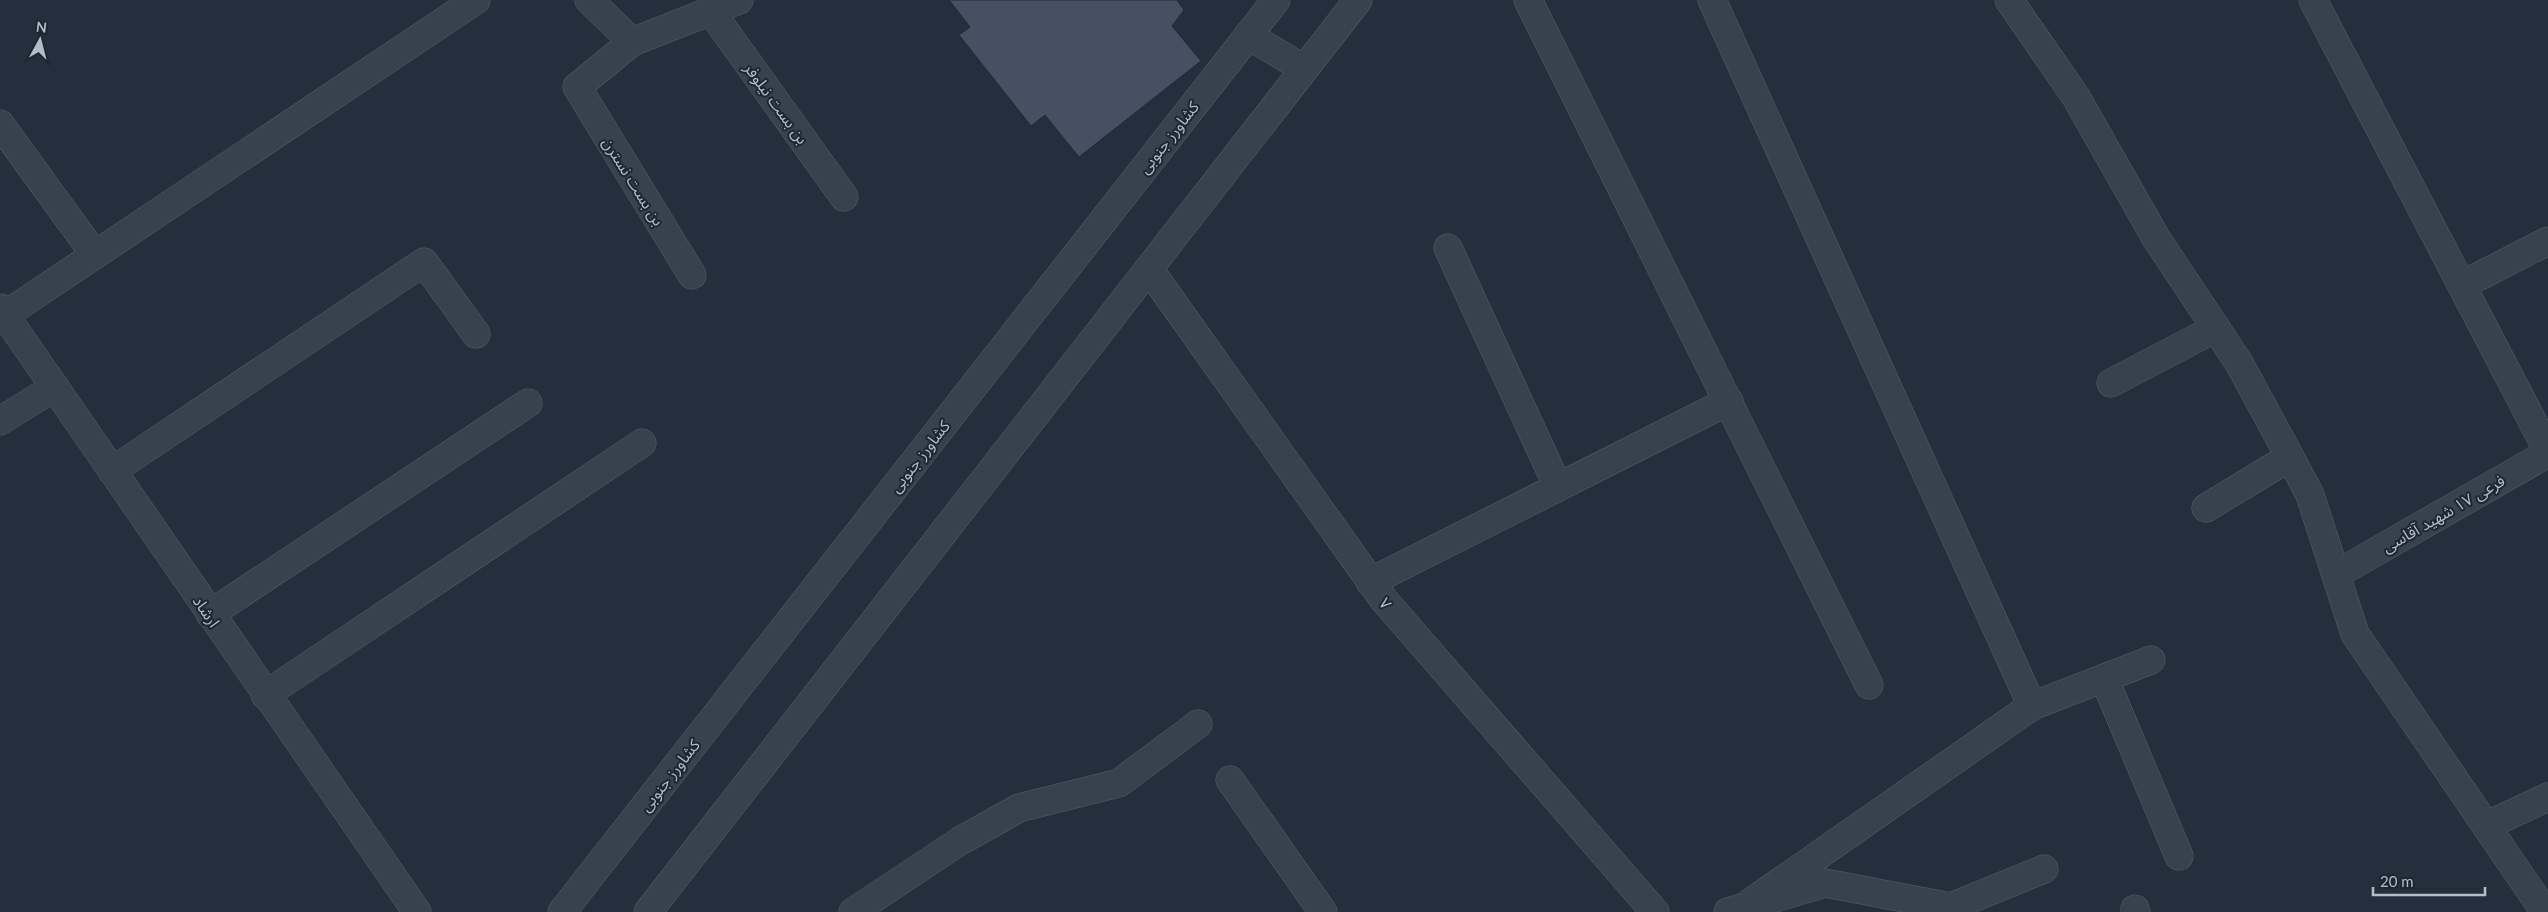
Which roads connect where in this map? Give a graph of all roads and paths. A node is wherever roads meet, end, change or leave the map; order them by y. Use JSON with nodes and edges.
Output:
{"nodes":[{"id":1,"x":476,"y":0,"type":"edge"},
{"id":2,"x":589,"y":0,"type":"edge"},
{"id":3,"x":739,"y":0,"type":"edge"},
{"id":4,"x":1276,"y":0,"type":"edge"},
{"id":5,"x":1358,"y":0,"type":"edge"},
{"id":6,"x":1528,"y":0,"type":"edge"},
{"id":7,"x":1712,"y":0,"type":"edge"},
{"id":8,"x":2009,"y":0,"type":"edge"},
{"id":9,"x":2314,"y":0,"type":"edge"},
{"id":10,"x":710,"y":10,"type":"junction"},
{"id":11,"x":1248,"y":35,"type":"junction"},
{"id":12,"x":632,"y":42,"type":"junction"},
{"id":13,"x":1304,"y":69,"type":"junction"},
{"id":14,"x":0,"y":124,"type":"edge"},
{"id":15,"x":844,"y":196,"type":"dead end"},
{"id":16,"x":2548,"y":241,"type":"edge"},
{"id":17,"x":1448,"y":248,"type":"dead end"},
{"id":18,"x":95,"y":255,"type":"junction"},
{"id":19,"x":1149,"y":269,"type":"junction"},
{"id":20,"x":692,"y":275,"type":"dead end"},
{"id":21,"x":2462,"y":285,"type":"junction"},
{"id":22,"x":3,"y":312,"type":"edge"},
{"id":23,"x":2216,"y":328,"type":"junction"},
{"id":24,"x":476,"y":334,"type":"dead end"},
{"id":25,"x":2111,"y":384,"type":"dead end"},
{"id":26,"x":55,"y":387,"type":"junction"},
{"id":27,"x":1730,"y":401,"type":"junction"},
{"id":28,"x":528,"y":403,"type":"dead end"},
{"id":29,"x":0,"y":422,"type":"edge"},
{"id":30,"x":642,"y":443,"type":"dead end"},
{"id":31,"x":2548,"y":452,"type":"edge"},
{"id":32,"x":2290,"y":457,"type":"junction"},
{"id":33,"x":112,"y":471,"type":"junction"},
{"id":34,"x":1558,"y":487,"type":"junction"},
{"id":35,"x":2206,"y":508,"type":"dead end"},
{"id":36,"x":2337,"y":574,"type":"junction"},
{"id":37,"x":1370,"y":582,"type":"junction"},
{"id":38,"x":210,"y":614,"type":"junction"},
{"id":39,"x":2150,"y":660,"type":"dead end"},
{"id":40,"x":2104,"y":678,"type":"junction"},
{"id":41,"x":1870,"y":685,"type":"dead end"},
{"id":42,"x":265,"y":695,"type":"junction"},
{"id":43,"x":2032,"y":706,"type":"junction"},
{"id":44,"x":1198,"y":724,"type":"dead end"},
{"id":45,"x":1230,"y":780,"type":"dead end"},
{"id":46,"x":2548,"y":797,"type":"edge"},
{"id":47,"x":2486,"y":826,"type":"junction"},
{"id":48,"x":2179,"y":856,"type":"dead end"},
{"id":49,"x":2044,"y":869,"type":"dead end"},
{"id":50,"x":1957,"y":909,"type":"edge"},
{"id":51,"x":1737,"y":910,"type":"edge"},
{"id":52,"x":417,"y":912,"type":"edge"},
{"id":53,"x":562,"y":912,"type":"edge"},
{"id":54,"x":648,"y":912,"type":"edge"},
{"id":55,"x":853,"y":912,"type":"edge"},
{"id":56,"x":1323,"y":912,"type":"edge"},
{"id":57,"x":1655,"y":912,"type":"edge"},
{"id":58,"x":2545,"y":912,"type":"edge"}],
"edges":[{"from":1,"to":18,"type":"street"},
{"from":2,"to":12,"type":"street"},
{"from":3,"to":10,"type":"street"},
{"from":4,"to":11,"type":"street","name":"کشاورز جنوبی"},
{"from":5,"to":13,"type":"street"},
{"from":6,"to":27,"type":"street"},
{"from":7,"to":43,"type":"street"},
{"from":8,"to":23,"type":"street"},
{"from":9,"to":21,"type":"street"},
{"from":10,"to":12,"type":"street"},
{"from":10,"to":15,"type":"street","name":"بن بست نیلوفر"},
{"from":11,"to":13,"type":"street"},
{"from":11,"to":53,"type":"street","name":"کشاورز جنوبی"},
{"from":12,"to":20,"type":"street","name":"بن بست نسترن"},
{"from":13,"to":19,"type":"street"},
{"from":14,"to":18,"type":"street"},
{"from":16,"to":21,"type":"street"},
{"from":17,"to":34,"type":"street"},
{"from":18,"to":22,"type":"street"},
{"from":19,"to":37,"type":"street","name":"۷"},
{"from":19,"to":54,"type":"street"},
{"from":21,"to":31,"type":"street"},
{"from":22,"to":26,"type":"street","name":"ارشاد"},
{"from":23,"to":25,"type":"street"},
{"from":23,"to":32,"type":"street"},
{"from":24,"to":33,"type":"street"},
{"from":26,"to":29,"type":"street"},
{"from":26,"to":33,"type":"street","name":"ارشاد"},
{"from":27,"to":34,"type":"street"},
{"from":27,"to":41,"type":"street"},
{"from":28,"to":38,"type":"street"},
{"from":30,"to":42,"type":"street"},
{"from":31,"to":36,"type":"street","name":"فرعی ۱۷ شهید آقاسی"},
{"from":32,"to":35,"type":"street"},
{"from":32,"to":36,"type":"street"},
{"from":33,"to":38,"type":"street","name":"ارشاد"},
{"from":34,"to":37,"type":"street"},
{"from":36,"to":47,"type":"street"},
{"from":37,"to":57,"type":"street","name":"۷"},
{"from":38,"to":42,"type":"street","name":"ارشاد"},
{"from":39,"to":40,"type":"street"},
{"from":40,"to":43,"type":"street"},
{"from":40,"to":48,"type":"street"},
{"from":42,"to":52,"type":"street","name":"ارشاد"},
{"from":43,"to":51,"type":"street"},
{"from":44,"to":55,"type":"street"},
{"from":45,"to":56,"type":"street"},
{"from":46,"to":47,"type":"street"},
{"from":47,"to":58,"type":"street"},
{"from":49,"to":50,"type":"street"},
{"from":50,"to":51,"type":"street"}]}
